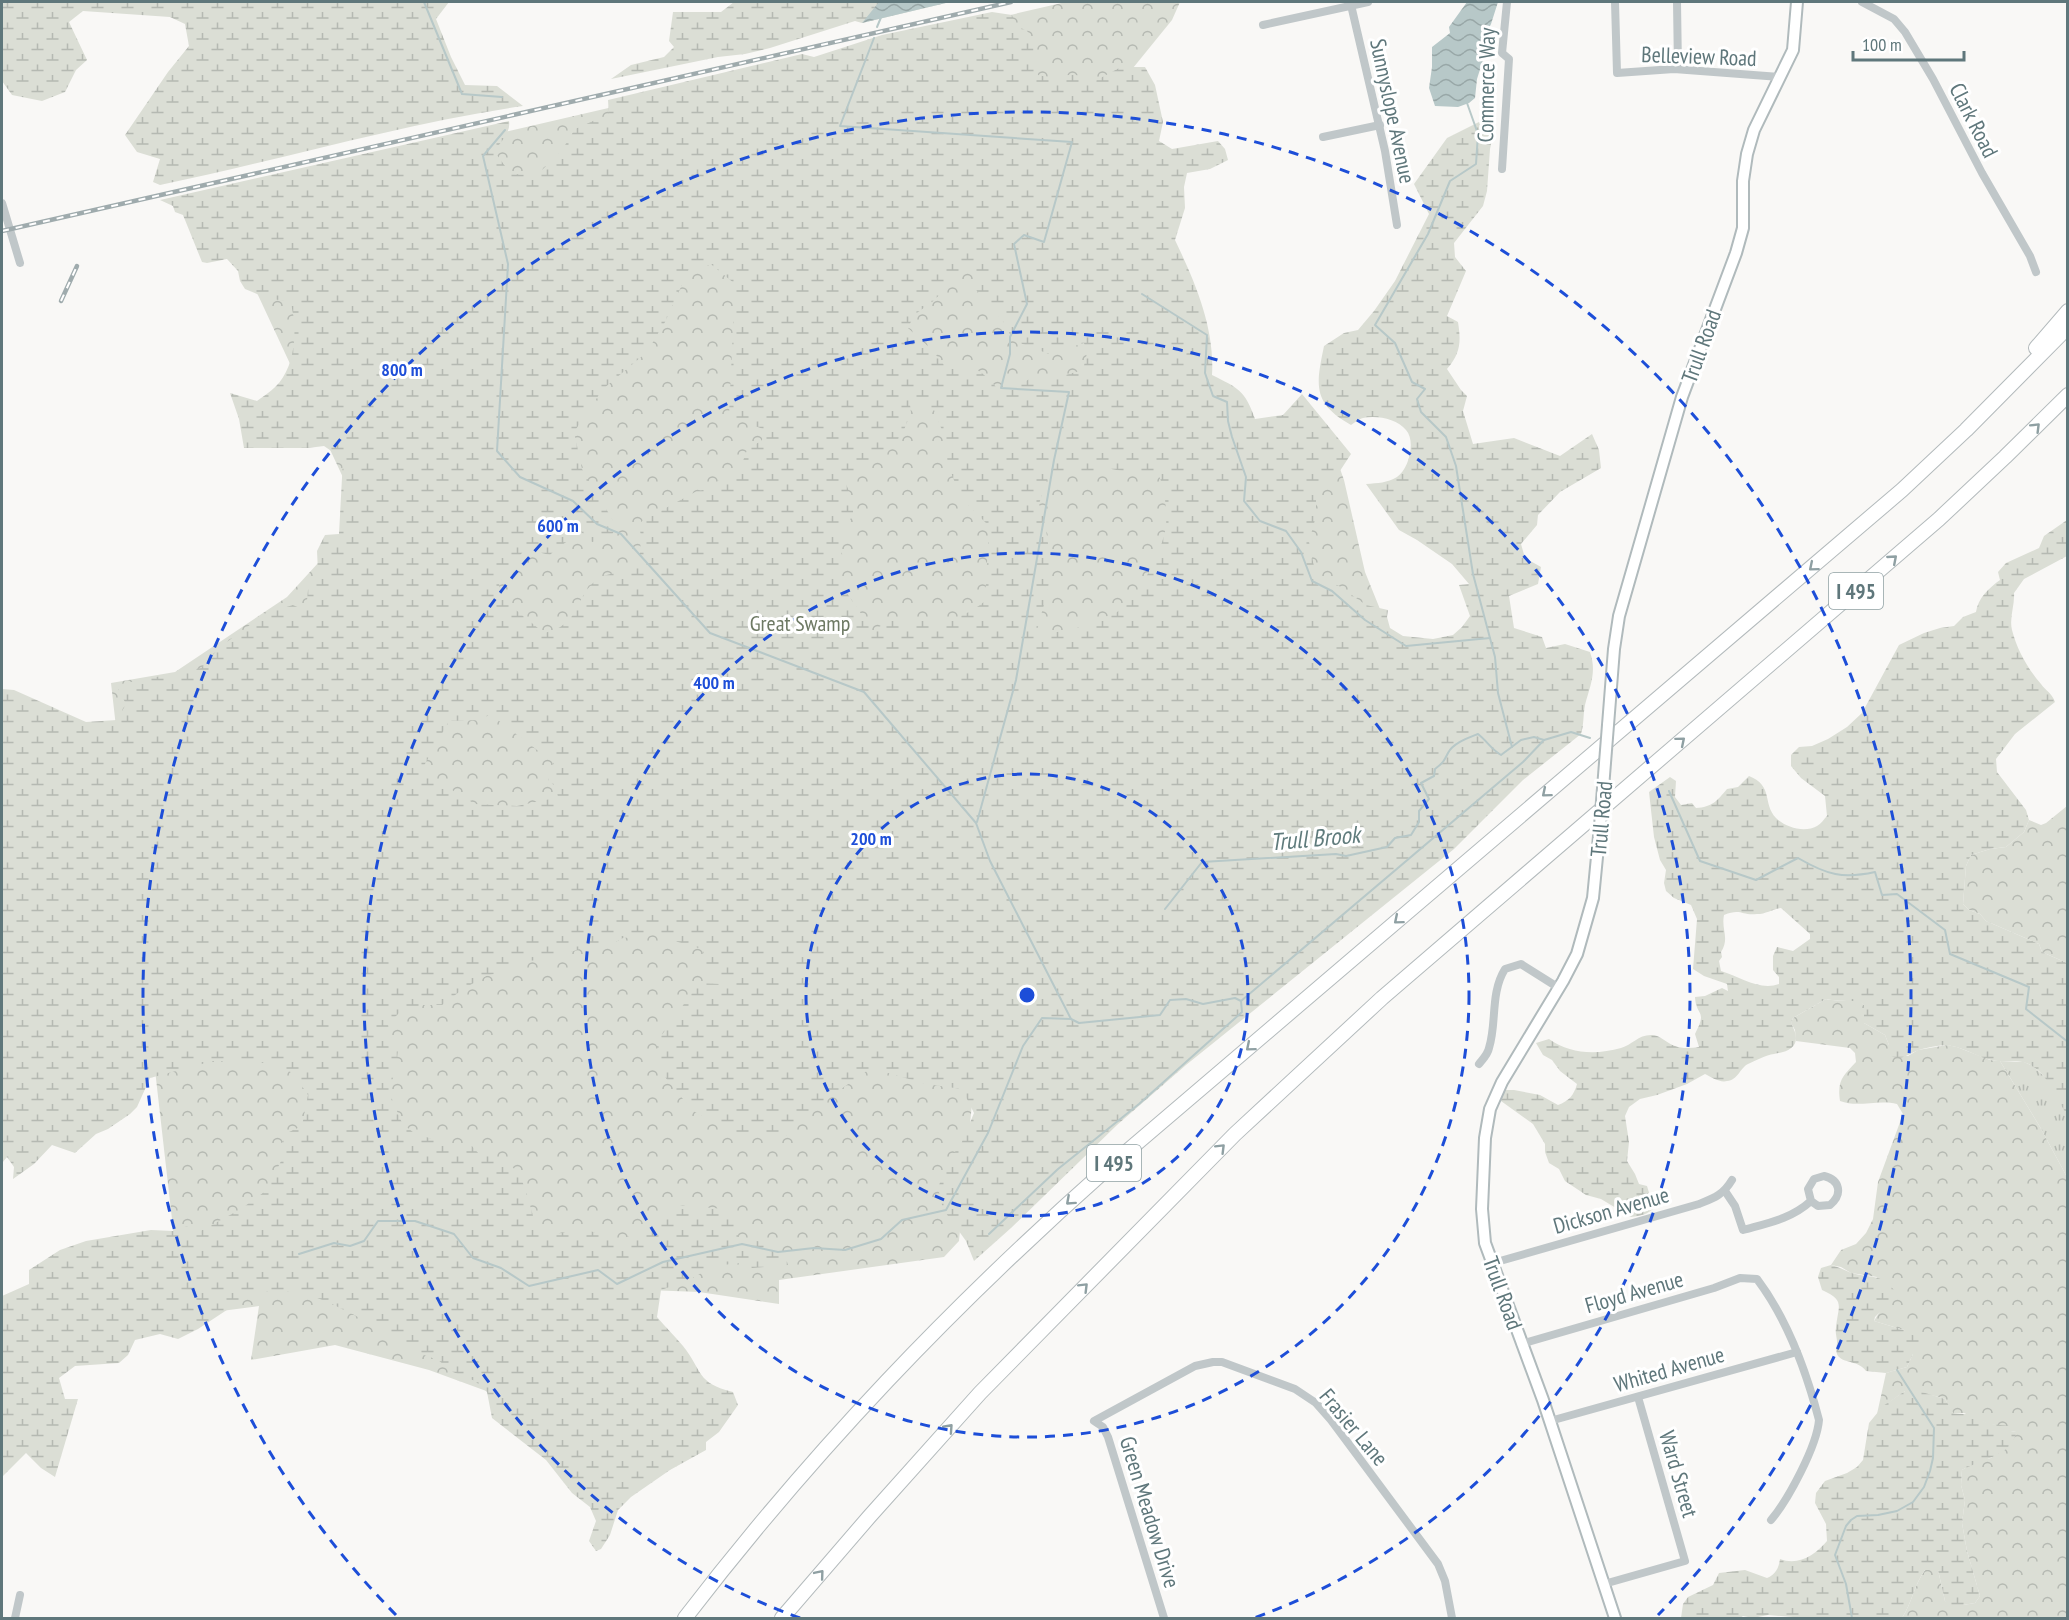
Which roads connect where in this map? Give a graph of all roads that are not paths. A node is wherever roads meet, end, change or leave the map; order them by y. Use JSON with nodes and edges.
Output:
{"nodes":[{"id":1,"x":1368,"y":2,"type":"edge"},
{"id":2,"x":1507,"y":2,"type":"edge"},
{"id":3,"x":1615,"y":2,"type":"edge"},
{"id":4,"x":1677,"y":2,"type":"edge"},
{"id":5,"x":1797,"y":2,"type":"edge"},
{"id":6,"x":1862,"y":2,"type":"edge"},
{"id":7,"x":1352,"y":5,"type":"junction"},
{"id":8,"x":1263,"y":25,"type":"dead end"},
{"id":9,"x":1678,"y":69,"type":"junction"},
{"id":10,"x":1780,"y":77,"type":"junction"},
{"id":11,"x":1380,"y":125,"type":"junction"},
{"id":12,"x":1323,"y":137,"type":"dead end"},
{"id":13,"x":1502,"y":169,"type":"dead end"},
{"id":14,"x":2,"y":203,"type":"edge"},
{"id":15,"x":1397,"y":225,"type":"dead end"},
{"id":16,"x":20,"y":263,"type":"dead end"},
{"id":17,"x":2036,"y":272,"type":"dead end"},
{"id":18,"x":2067,"y":311,"type":"edge"},
{"id":19,"x":2067,"y":327,"type":"edge"},
{"id":20,"x":2067,"y":395,"type":"edge"},
{"id":21,"x":1936,"y":459,"type":"junction"},
{"id":22,"x":1559,"y":988,"type":"junction"},
{"id":23,"x":1479,"y":1064,"type":"dead end"},
{"id":24,"x":1732,"y":1180,"type":"dead end"},
{"id":25,"x":1725,"y":1191,"type":"junction"},
{"id":26,"x":1811,"y":1201,"type":"junction"},
{"id":27,"x":1493,"y":1263,"type":"junction"},
{"id":28,"x":1521,"y":1344,"type":"junction"},
{"id":29,"x":1797,"y":1352,"type":"junction"},
{"id":30,"x":1638,"y":1396,"type":"junction"},
{"id":31,"x":1094,"y":1421,"type":"joint"},
{"id":32,"x":1550,"y":1421,"type":"junction"},
{"id":33,"x":1771,"y":1520,"type":"dead end"},
{"id":34,"x":1605,"y":1584,"type":"junction"},
{"id":35,"x":20,"y":1595,"type":"dead end"},
{"id":36,"x":15,"y":1618,"type":"edge"},
{"id":37,"x":685,"y":1618,"type":"edge"},
{"id":38,"x":782,"y":1618,"type":"edge"},
{"id":39,"x":1164,"y":1618,"type":"edge"},
{"id":40,"x":1452,"y":1618,"type":"edge"},
{"id":41,"x":1615,"y":1618,"type":"edge"}],
"edges":[{"from":1,"to":7,"type":"street"},
{"from":2,"to":13,"type":"street","name":"Commerce Way"},
{"from":3,"to":9,"type":"street","name":"Belleview Road"},
{"from":4,"to":9,"type":"street"},
{"from":5,"to":10,"type":"street","name":"Trull Road"},
{"from":6,"to":17,"type":"street","name":"Clark Road"},
{"from":7,"to":8,"type":"street"},
{"from":7,"to":11,"type":"street","name":"Sunnyslope Avenue"},
{"from":9,"to":10,"type":"street","name":"Belleview Road"},
{"from":10,"to":22,"type":"street","name":"Trull Road","bridge":true},
{"from":11,"to":12,"type":"street"},
{"from":11,"to":15,"type":"street","name":"Sunnyslope Avenue"},
{"from":14,"to":16,"type":"street"},
{"from":18,"to":21,"type":"highway"},
{"from":19,"to":21,"type":"highway","number":"I 495"},
{"from":38,"to":20,"type":"highway","number":"I 495","one_way":true},
{"from":21,"to":37,"type":"highway","number":"I 495","one_way":true},
{"from":22,"to":23,"type":"street"},
{"from":22,"to":27,"type":"street","name":"Trull Road"},
{"from":24,"to":25,"type":"street"},
{"from":25,"to":26,"type":"street"},
{"from":25,"to":27,"type":"street","name":"Dickson Avenue"},
{"from":26,"to":26,"type":"street"},
{"from":27,"to":28,"type":"street","name":"Trull Road"},
{"from":28,"to":29,"type":"street","name":"Floyd Avenue"},
{"from":28,"to":32,"type":"street","name":"Trull Road"},
{"from":29,"to":30,"type":"street","name":"Whited Avenue"},
{"from":29,"to":33,"type":"street"},
{"from":30,"to":32,"type":"street","name":"Whited Avenue"},
{"from":30,"to":34,"type":"street","name":"Ward Street"},
{"from":31,"to":39,"type":"street","name":"Green Meadow Drive"},
{"from":31,"to":40,"type":"street","name":"Frasier Lane"},
{"from":32,"to":34,"type":"street","name":"Trull Road"},
{"from":34,"to":41,"type":"street","name":"Trull Road"},
{"from":35,"to":36,"type":"street"}]}
